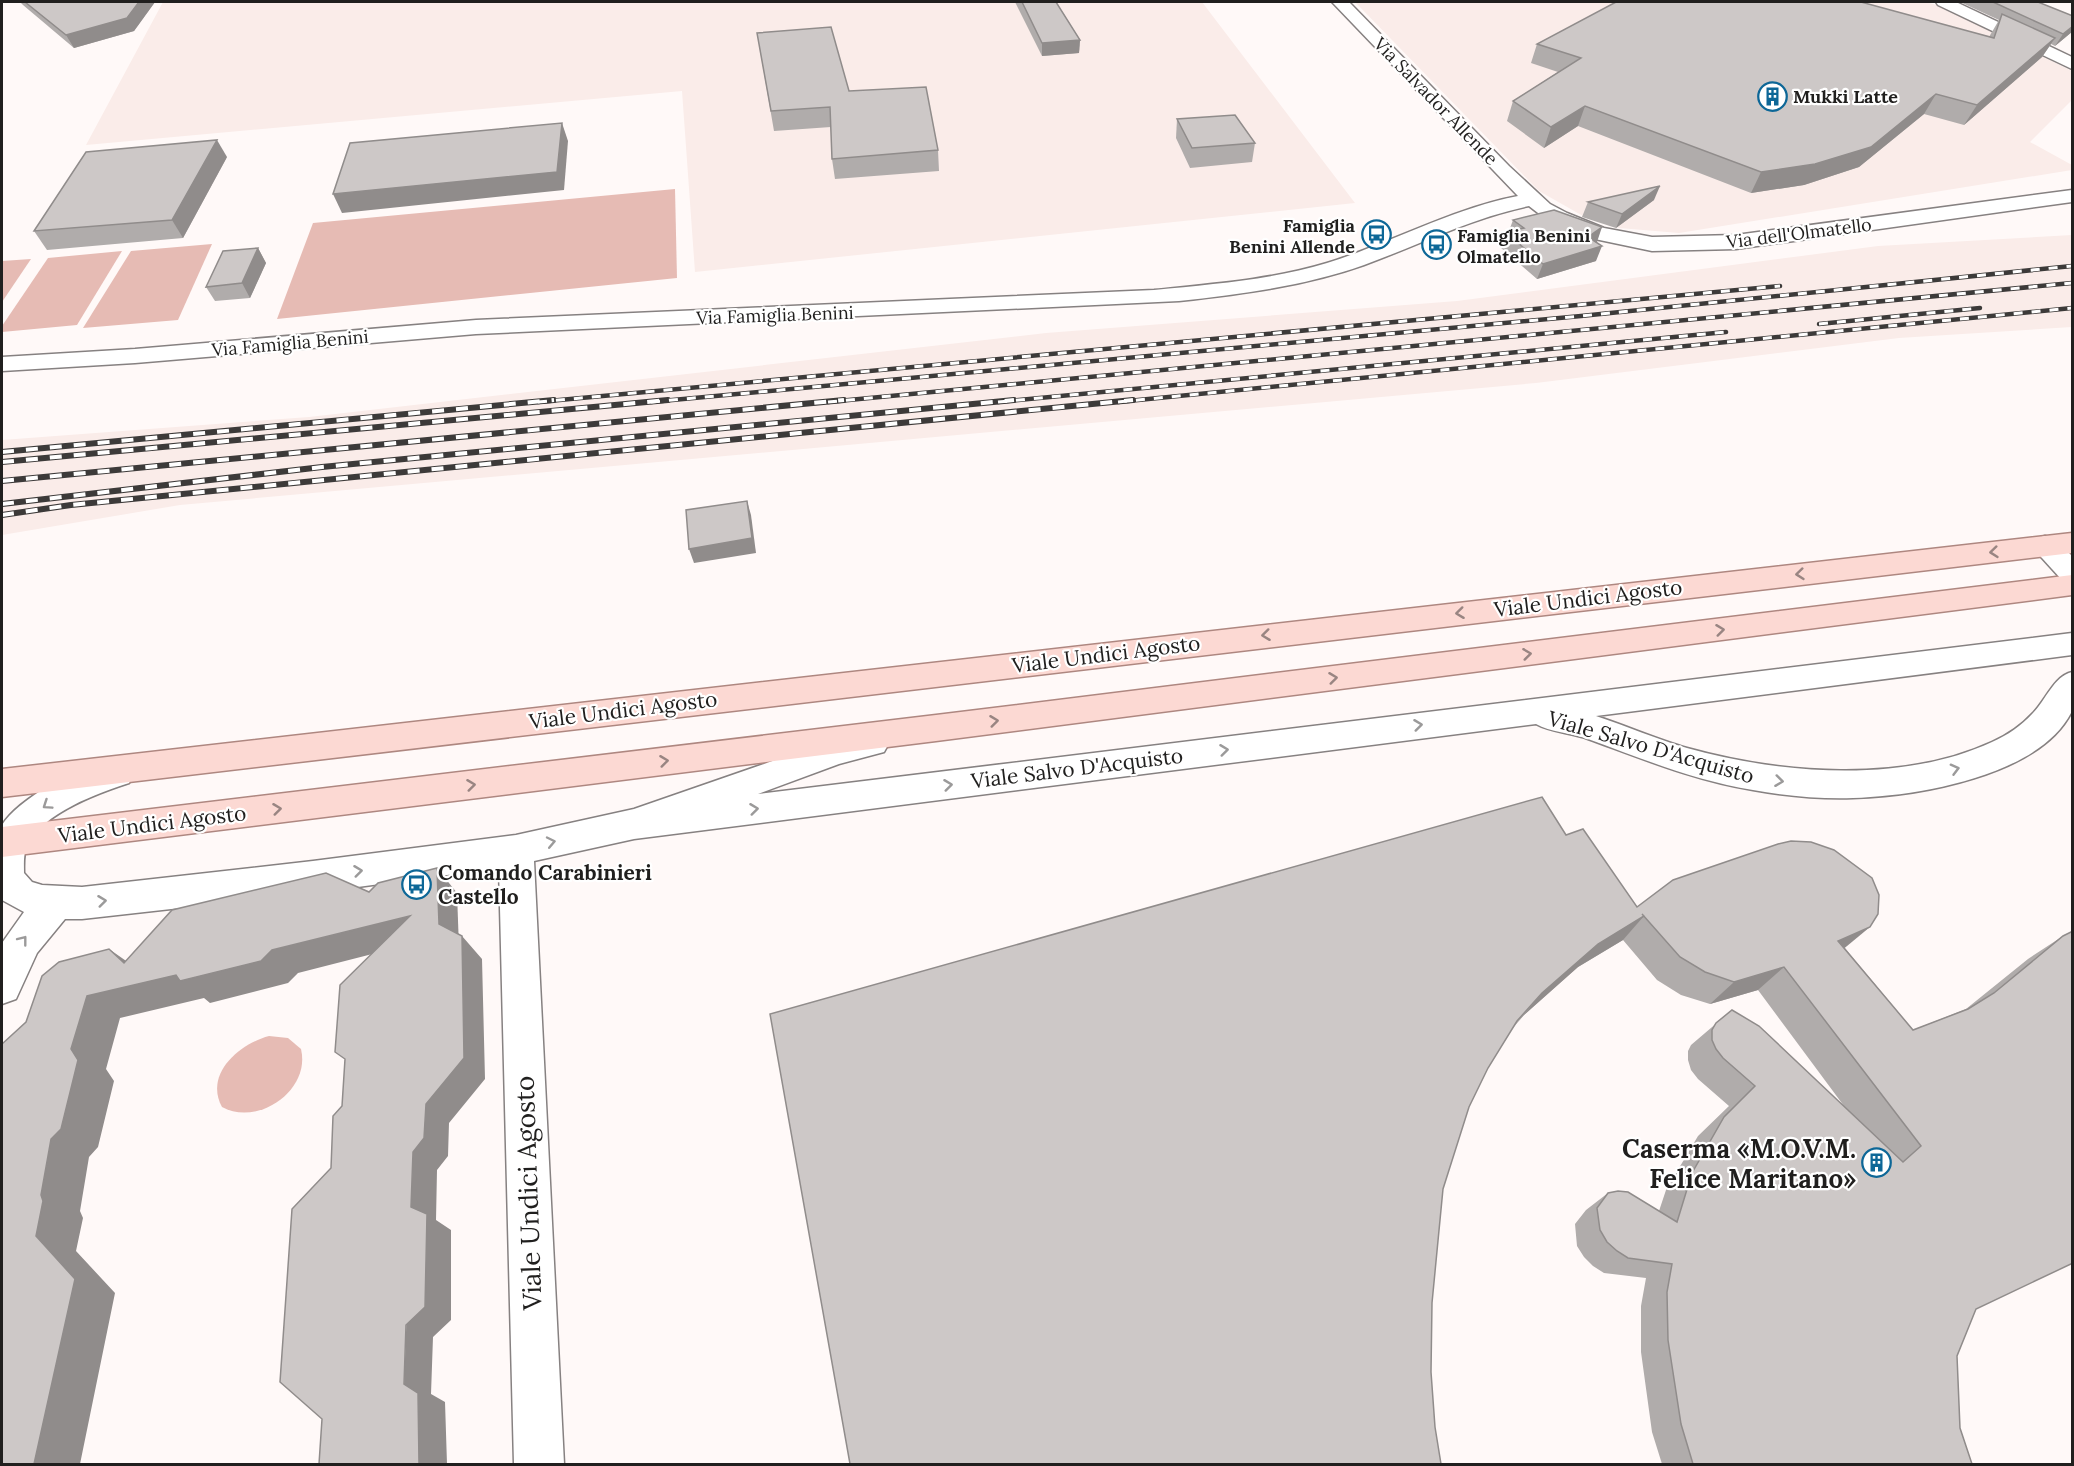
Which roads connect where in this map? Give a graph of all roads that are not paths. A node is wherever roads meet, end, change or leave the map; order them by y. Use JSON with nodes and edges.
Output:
{"nodes":[{"id":1,"x":1340,"y":2,"type":"edge"},
{"id":2,"x":1944,"y":2,"type":"edge"},
{"id":3,"x":2073,"y":64,"type":"edge"},
{"id":4,"x":2073,"y":196,"type":"edge"},
{"id":5,"x":1534,"y":199,"type":"junction"},
{"id":6,"x":2,"y":364,"type":"edge"},
{"id":7,"x":2059,"y":544,"type":"edge"},
{"id":8,"x":2073,"y":573,"type":"edge"},
{"id":9,"x":2073,"y":585,"type":"edge"},
{"id":10,"x":2073,"y":644,"type":"edge"},
{"id":11,"x":2073,"y":684,"type":"edge"},
{"id":12,"x":1520,"y":712,"type":"junction"},
{"id":13,"x":936,"y":728,"type":"junction"},
{"id":14,"x":139,"y":766,"type":"junction"},
{"id":15,"x":2,"y":783,"type":"edge"},
{"id":16,"x":633,"y":824,"type":"junction"},
{"id":17,"x":6,"y":842,"type":"edge"},
{"id":18,"x":516,"y":850,"type":"junction"},
{"id":19,"x":57,"y":903,"type":"junction"},
{"id":20,"x":2,"y":986,"type":"edge"},
{"id":21,"x":539,"y":1464,"type":"edge"}],
"edges":[{"from":1,"to":5,"type":"street","name":"Via Salvador Allende"},
{"from":2,"to":3,"type":"street"},
{"from":4,"to":5,"type":"street","name":"Via dell'Olmatello"},
{"from":5,"to":6,"type":"street","name":"Via Famiglia Benini"},
{"from":7,"to":8,"type":"street"},
{"from":7,"to":14,"type":"main road","name":"Viale Undici Agosto","one_way":true},
{"from":13,"to":9,"type":"main road","name":"Viale Undici Agosto","one_way":true},
{"from":10,"to":12,"type":"street","name":"Viale Salvo D'Acquisto"},
{"from":12,"to":11,"type":"street","name":"Viale Salvo D'Acquisto","one_way":true},
{"from":16,"to":12,"type":"street","name":"Viale Salvo D'Acquisto","one_way":true},
{"from":13,"to":16,"type":"street","name":"Viale Undici Agosto"},
{"from":17,"to":13,"type":"main road","name":"Viale Undici Agosto","one_way":true},
{"from":14,"to":15,"type":"main road","name":"Viale Undici Agosto"},
{"from":14,"to":17,"type":"street","name":"Viale Undici Agosto","one_way":true},
{"from":18,"to":16,"type":"street","name":"Viale Undici Agosto","one_way":true},
{"from":17,"to":19,"type":"street","name":"Viale Undici Agosto"},
{"from":19,"to":18,"type":"street","name":"Viale Undici Agosto","one_way":true},
{"from":18,"to":21,"type":"street","name":"Viale Undici Agosto"},
{"from":20,"to":19,"type":"street","one_way":true}]}
